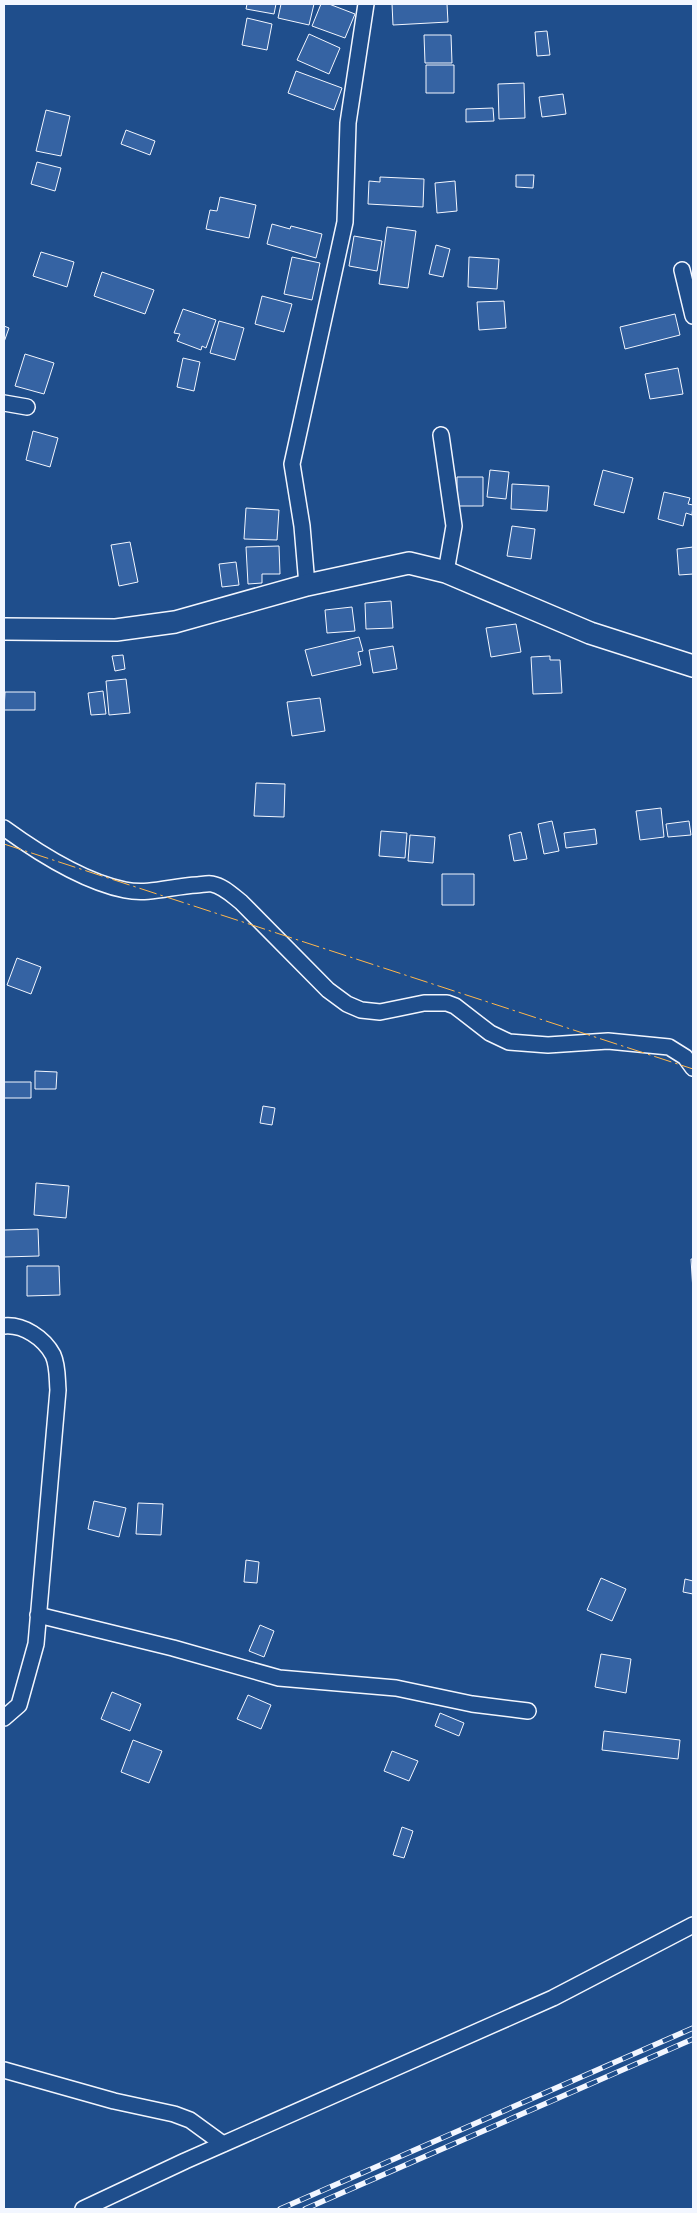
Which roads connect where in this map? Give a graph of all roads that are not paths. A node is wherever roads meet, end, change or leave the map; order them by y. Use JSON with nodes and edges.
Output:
{"nodes":[{"id":1,"x":366,"y":4,"type":"edge"},
{"id":2,"x":682,"y":270,"type":"dead end"},
{"id":3,"x":693,"y":316,"type":"edge"},
{"id":4,"x":4,"y":403,"type":"edge"},
{"id":5,"x":27,"y":407,"type":"dead end"},
{"id":6,"x":441,"y":435,"type":"dead end"},
{"id":7,"x":446,"y":572,"type":"junction"},
{"id":8,"x":307,"y":585,"type":"junction"},
{"id":9,"x":4,"y":629,"type":"edge"},
{"id":10,"x":693,"y":666,"type":"edge"},
{"id":11,"x":4,"y":828,"type":"edge"},
{"id":12,"x":693,"y":1068,"type":"edge"},
{"id":13,"x":4,"y":1326,"type":"edge"},
{"id":14,"x":38,"y":1615,"type":"junction"},
{"id":15,"x":528,"y":1711,"type":"dead end"},
{"id":16,"x":4,"y":1718,"type":"edge"},
{"id":17,"x":693,"y":1925,"type":"edge"},
{"id":18,"x":4,"y":2070,"type":"edge"},
{"id":19,"x":223,"y":2144,"type":"junction"},
{"id":20,"x":83,"y":2209,"type":"edge"}],
"edges":[{"from":1,"to":8,"type":"street"},
{"from":2,"to":3,"type":"street"},
{"from":4,"to":5,"type":"street"},
{"from":6,"to":7,"type":"street"},
{"from":7,"to":8,"type":"street"},
{"from":7,"to":10,"type":"street"},
{"from":8,"to":9,"type":"street"},
{"from":11,"to":12,"type":"street"},
{"from":13,"to":14,"type":"street"},
{"from":14,"to":15,"type":"street"},
{"from":14,"to":16,"type":"street"},
{"from":17,"to":19,"type":"street"},
{"from":18,"to":19,"type":"street"},
{"from":19,"to":20,"type":"street"}]}
